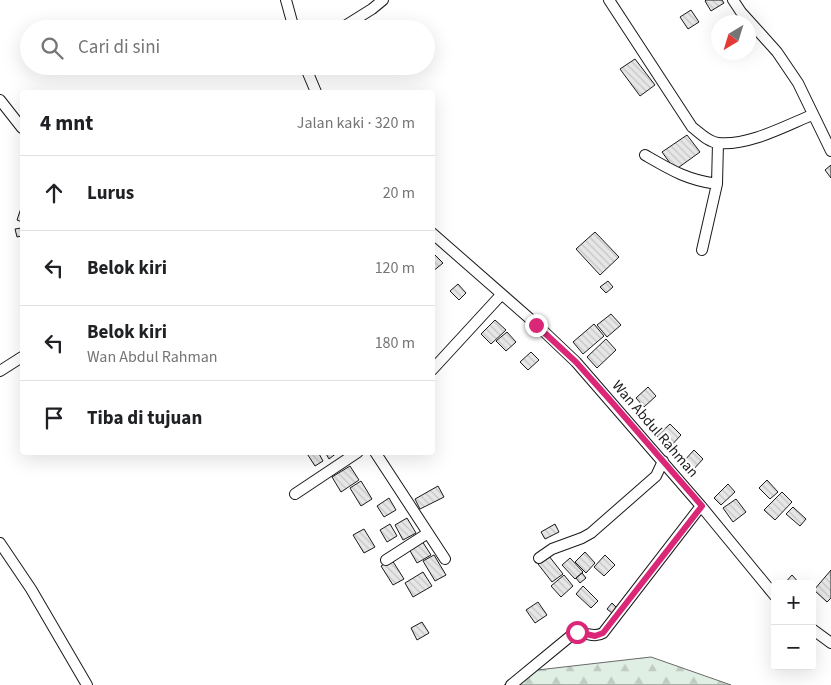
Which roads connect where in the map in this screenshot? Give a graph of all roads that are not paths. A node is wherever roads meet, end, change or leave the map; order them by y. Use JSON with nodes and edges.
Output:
{"nodes":[{"id":1,"x":286,"y":0,"type":"edge"},
{"id":2,"x":383,"y":0,"type":"edge"},
{"id":3,"x":609,"y":0,"type":"edge"},
{"id":4,"x":733,"y":0,"type":"edge"},
{"id":5,"x":292,"y":20,"type":"edge"},
{"id":6,"x":355,"y":20,"type":"edge"},
{"id":7,"x":307,"y":75,"type":"edge"},
{"id":8,"x":315,"y":90,"type":"edge"},
{"id":9,"x":0,"y":100,"type":"edge"},
{"id":10,"x":812,"y":115,"type":"junction"},
{"id":11,"x":20,"y":125,"type":"edge"},
{"id":12,"x":718,"y":143,"type":"junction"},
{"id":13,"x":831,"y":151,"type":"edge"},
{"id":14,"x":645,"y":155,"type":"dead end"},
{"id":15,"x":717,"y":184,"type":"junction"},
{"id":16,"x":435,"y":236,"type":"edge"},
{"id":17,"x":702,"y":250,"type":"dead end"},
{"id":18,"x":501,"y":295,"type":"junction"},
{"id":19,"x":20,"y":358,"type":"edge"},
{"id":20,"x":435,"y":367,"type":"edge"},
{"id":21,"x":0,"y":371,"type":"edge"},
{"id":22,"x":354,"y":455,"type":"edge"},
{"id":23,"x":377,"y":455,"type":"edge"},
{"id":24,"x":662,"y":461,"type":"junction"},
{"id":25,"x":295,"y":494,"type":"dead end"},
{"id":26,"x":702,"y":506,"type":"junction"},
{"id":27,"x":428,"y":533,"type":"junction"},
{"id":28,"x":0,"y":543,"type":"edge"},
{"id":29,"x":539,"y":558,"type":"dead end"},
{"id":30,"x":445,"y":559,"type":"dead end"},
{"id":31,"x":386,"y":560,"type":"dead end"},
{"id":32,"x":771,"y":591,"type":"edge"},
{"id":33,"x":816,"y":633,"type":"edge"},
{"id":34,"x":831,"y":643,"type":"edge"},
{"id":35,"x":87,"y":685,"type":"edge"},
{"id":36,"x":511,"y":685,"type":"edge"}],
"edges":[{"from":1,"to":5,"type":"street"},
{"from":2,"to":6,"type":"street"},
{"from":3,"to":12,"type":"street"},
{"from":4,"to":10,"type":"street"},
{"from":7,"to":8,"type":"street"},
{"from":9,"to":11,"type":"street"},
{"from":10,"to":12,"type":"street"},
{"from":10,"to":13,"type":"street"},
{"from":12,"to":15,"type":"street"},
{"from":14,"to":15,"type":"street"},
{"from":15,"to":17,"type":"street"},
{"from":16,"to":18,"type":"street","name":"Wan Abdul Rahman"},
{"from":18,"to":20,"type":"street"},
{"from":18,"to":24,"type":"street","name":"Wan Abdul Rahman"},
{"from":19,"to":21,"type":"street"},
{"from":22,"to":25,"type":"street"},
{"from":23,"to":27,"type":"street"},
{"from":24,"to":26,"type":"street","name":"Wan Abdul Rahman"},
{"from":24,"to":29,"type":"street"},
{"from":26,"to":32,"type":"street","name":"Wan Abdul Rahman"},
{"from":26,"to":36,"type":"street"},
{"from":27,"to":30,"type":"street"},
{"from":27,"to":31,"type":"street"},
{"from":28,"to":35,"type":"street"},
{"from":33,"to":34,"type":"street"}]}
